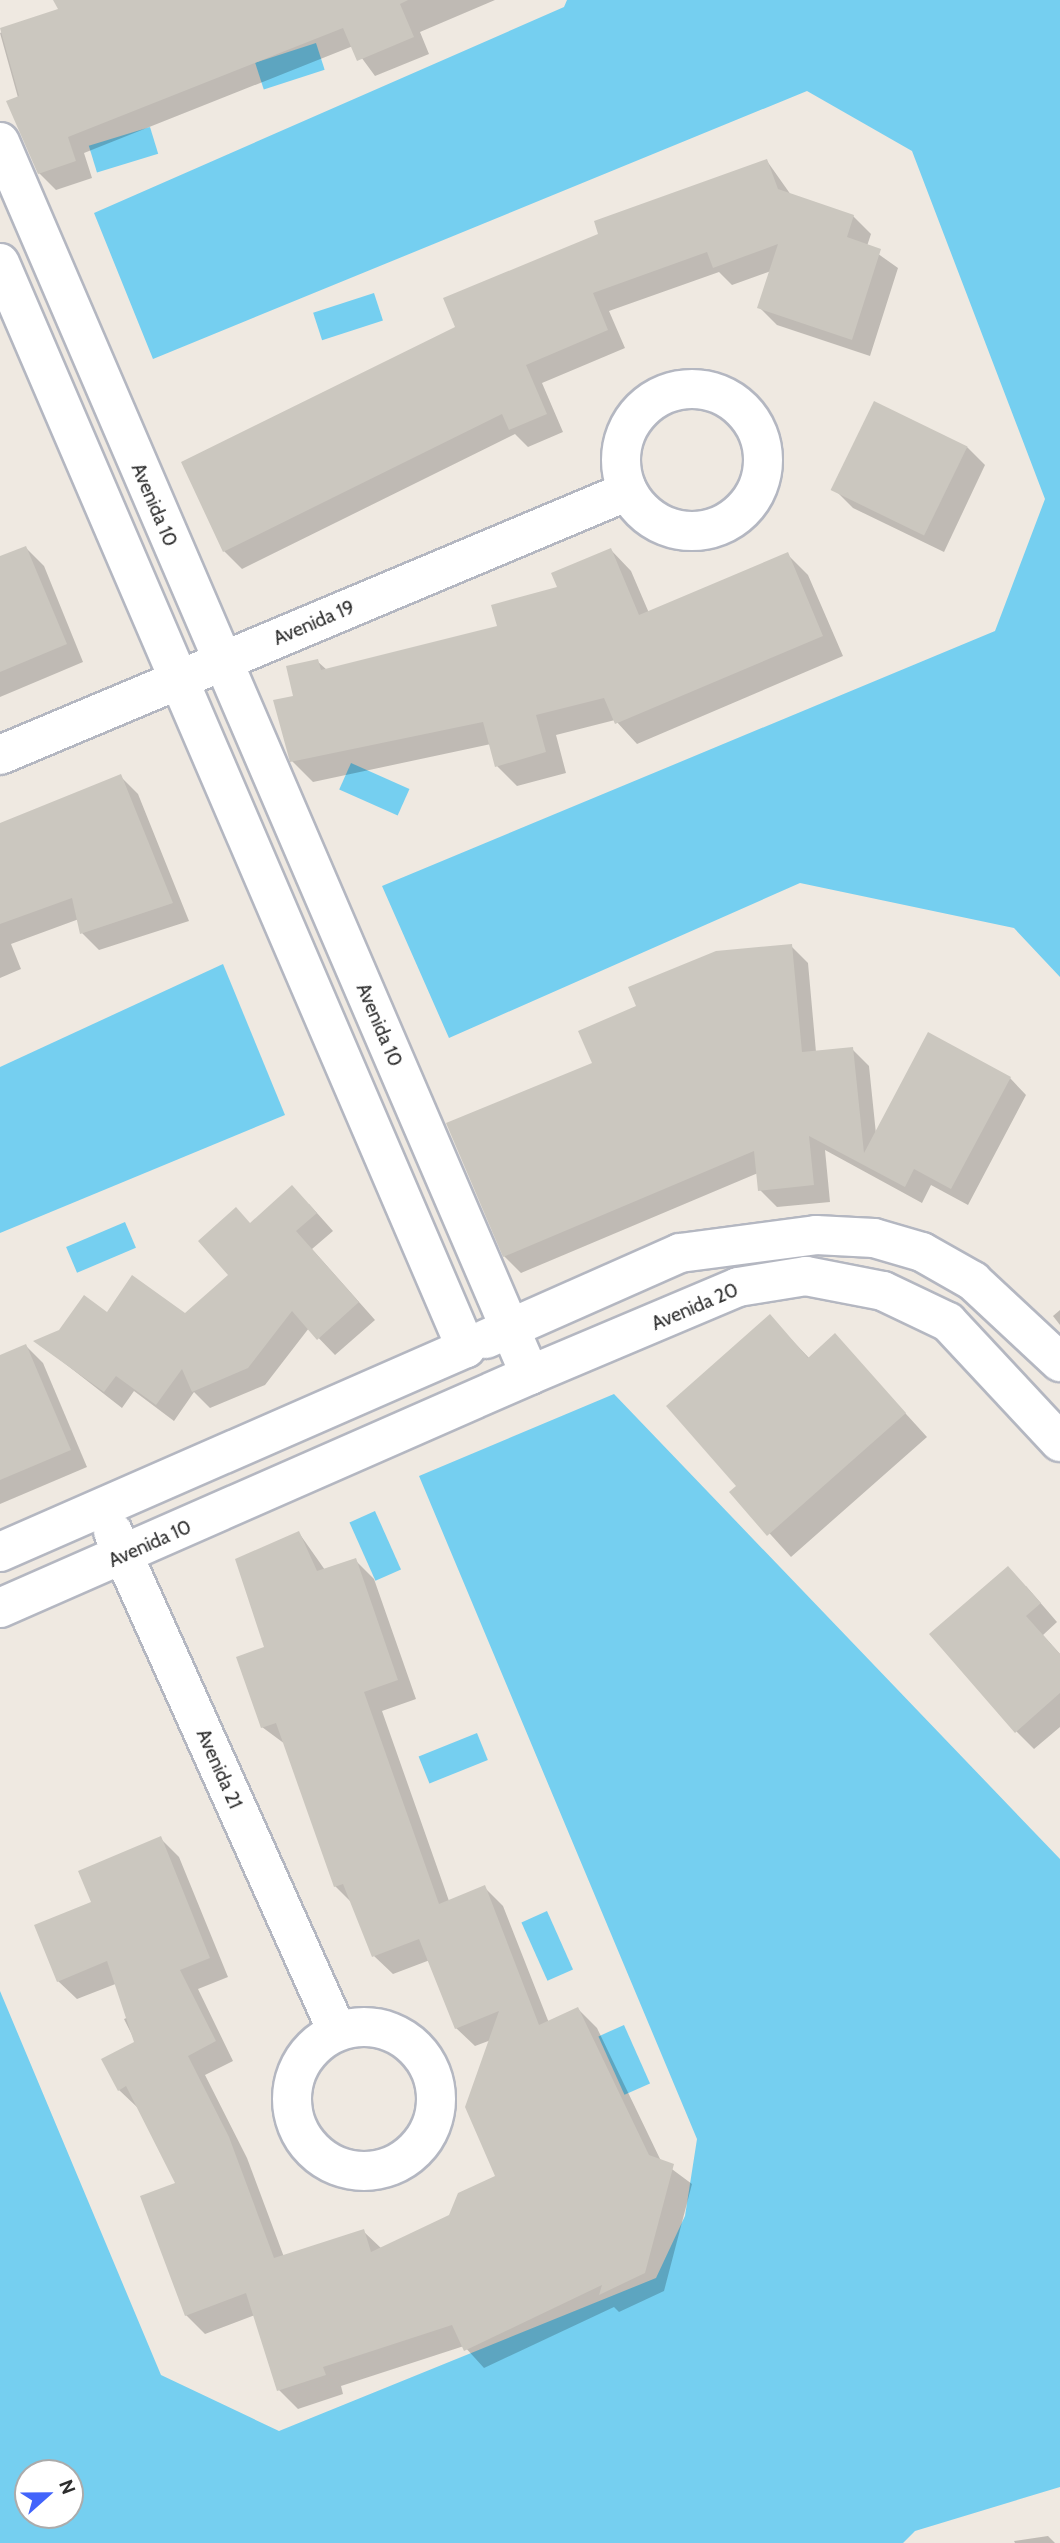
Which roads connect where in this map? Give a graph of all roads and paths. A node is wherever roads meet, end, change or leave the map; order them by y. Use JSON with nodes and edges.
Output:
{"nodes":[{"id":1,"x":0,"y":142,"type":"edge"},
{"id":2,"x":0,"y":263,"type":"edge"},
{"id":3,"x":74,"y":315,"type":"junction"},
{"id":4,"x":30,"y":334,"type":"junction"},
{"id":5,"x":628,"y":491,"type":"dead end"},
{"id":6,"x":221,"y":662,"type":"junction"},
{"id":7,"x":176,"y":680,"type":"junction"},
{"id":8,"x":0,"y":755,"type":"edge"},
{"id":9,"x":362,"y":988,"type":"junction"},
{"id":10,"x":317,"y":1006,"type":"junction"},
{"id":11,"x":511,"y":1329,"type":"junction"},
{"id":12,"x":466,"y":1348,"type":"junction"},
{"id":13,"x":1060,"y":1362,"type":"edge"},
{"id":14,"x":530,"y":1375,"type":"junction"},
{"id":15,"x":487,"y":1395,"type":"junction"},
{"id":16,"x":1060,"y":1442,"type":"edge"},
{"id":17,"x":101,"y":1508,"type":"junction"},
{"id":18,"x":0,"y":1552,"type":"edge"},
{"id":19,"x":124,"y":1555,"type":"junction"},
{"id":20,"x":0,"y":1608,"type":"edge"},
{"id":21,"x":337,"y":2031,"type":"dead end"}],
"edges":[{"from":1,"to":3,"type":"street","name":"Avenida 10"},
{"from":2,"to":4,"type":"street"},
{"from":3,"to":4,"type":"street"},
{"from":3,"to":6,"type":"street","name":"Avenida 10"},
{"from":4,"to":7,"type":"street"},
{"from":5,"to":6,"type":"street","name":"Avenida 19"},
{"from":6,"to":7,"type":"street","name":"Avenida 19"},
{"from":6,"to":9,"type":"street","name":"Avenida 10"},
{"from":7,"to":8,"type":"street","name":"Avenida 19"},
{"from":7,"to":10,"type":"street"},
{"from":9,"to":10,"type":"street"},
{"from":9,"to":11,"type":"street","name":"Avenida 10"},
{"from":10,"to":12,"type":"street"},
{"from":11,"to":12,"type":"street"},
{"from":11,"to":13,"type":"street"},
{"from":11,"to":14,"type":"street","name":"Avenida 10"},
{"from":12,"to":15,"type":"street"},
{"from":12,"to":17,"type":"street"},
{"from":14,"to":15,"type":"street","name":"Avenida 10"},
{"from":14,"to":16,"type":"street","name":"Avenida 20"},
{"from":15,"to":19,"type":"street","name":"Avenida 10"},
{"from":17,"to":18,"type":"street"},
{"from":17,"to":19,"type":"street","name":"Avenida 21"},
{"from":19,"to":20,"type":"street","name":"Avenida 10"},
{"from":19,"to":21,"type":"street","name":"Avenida 21"}]}
